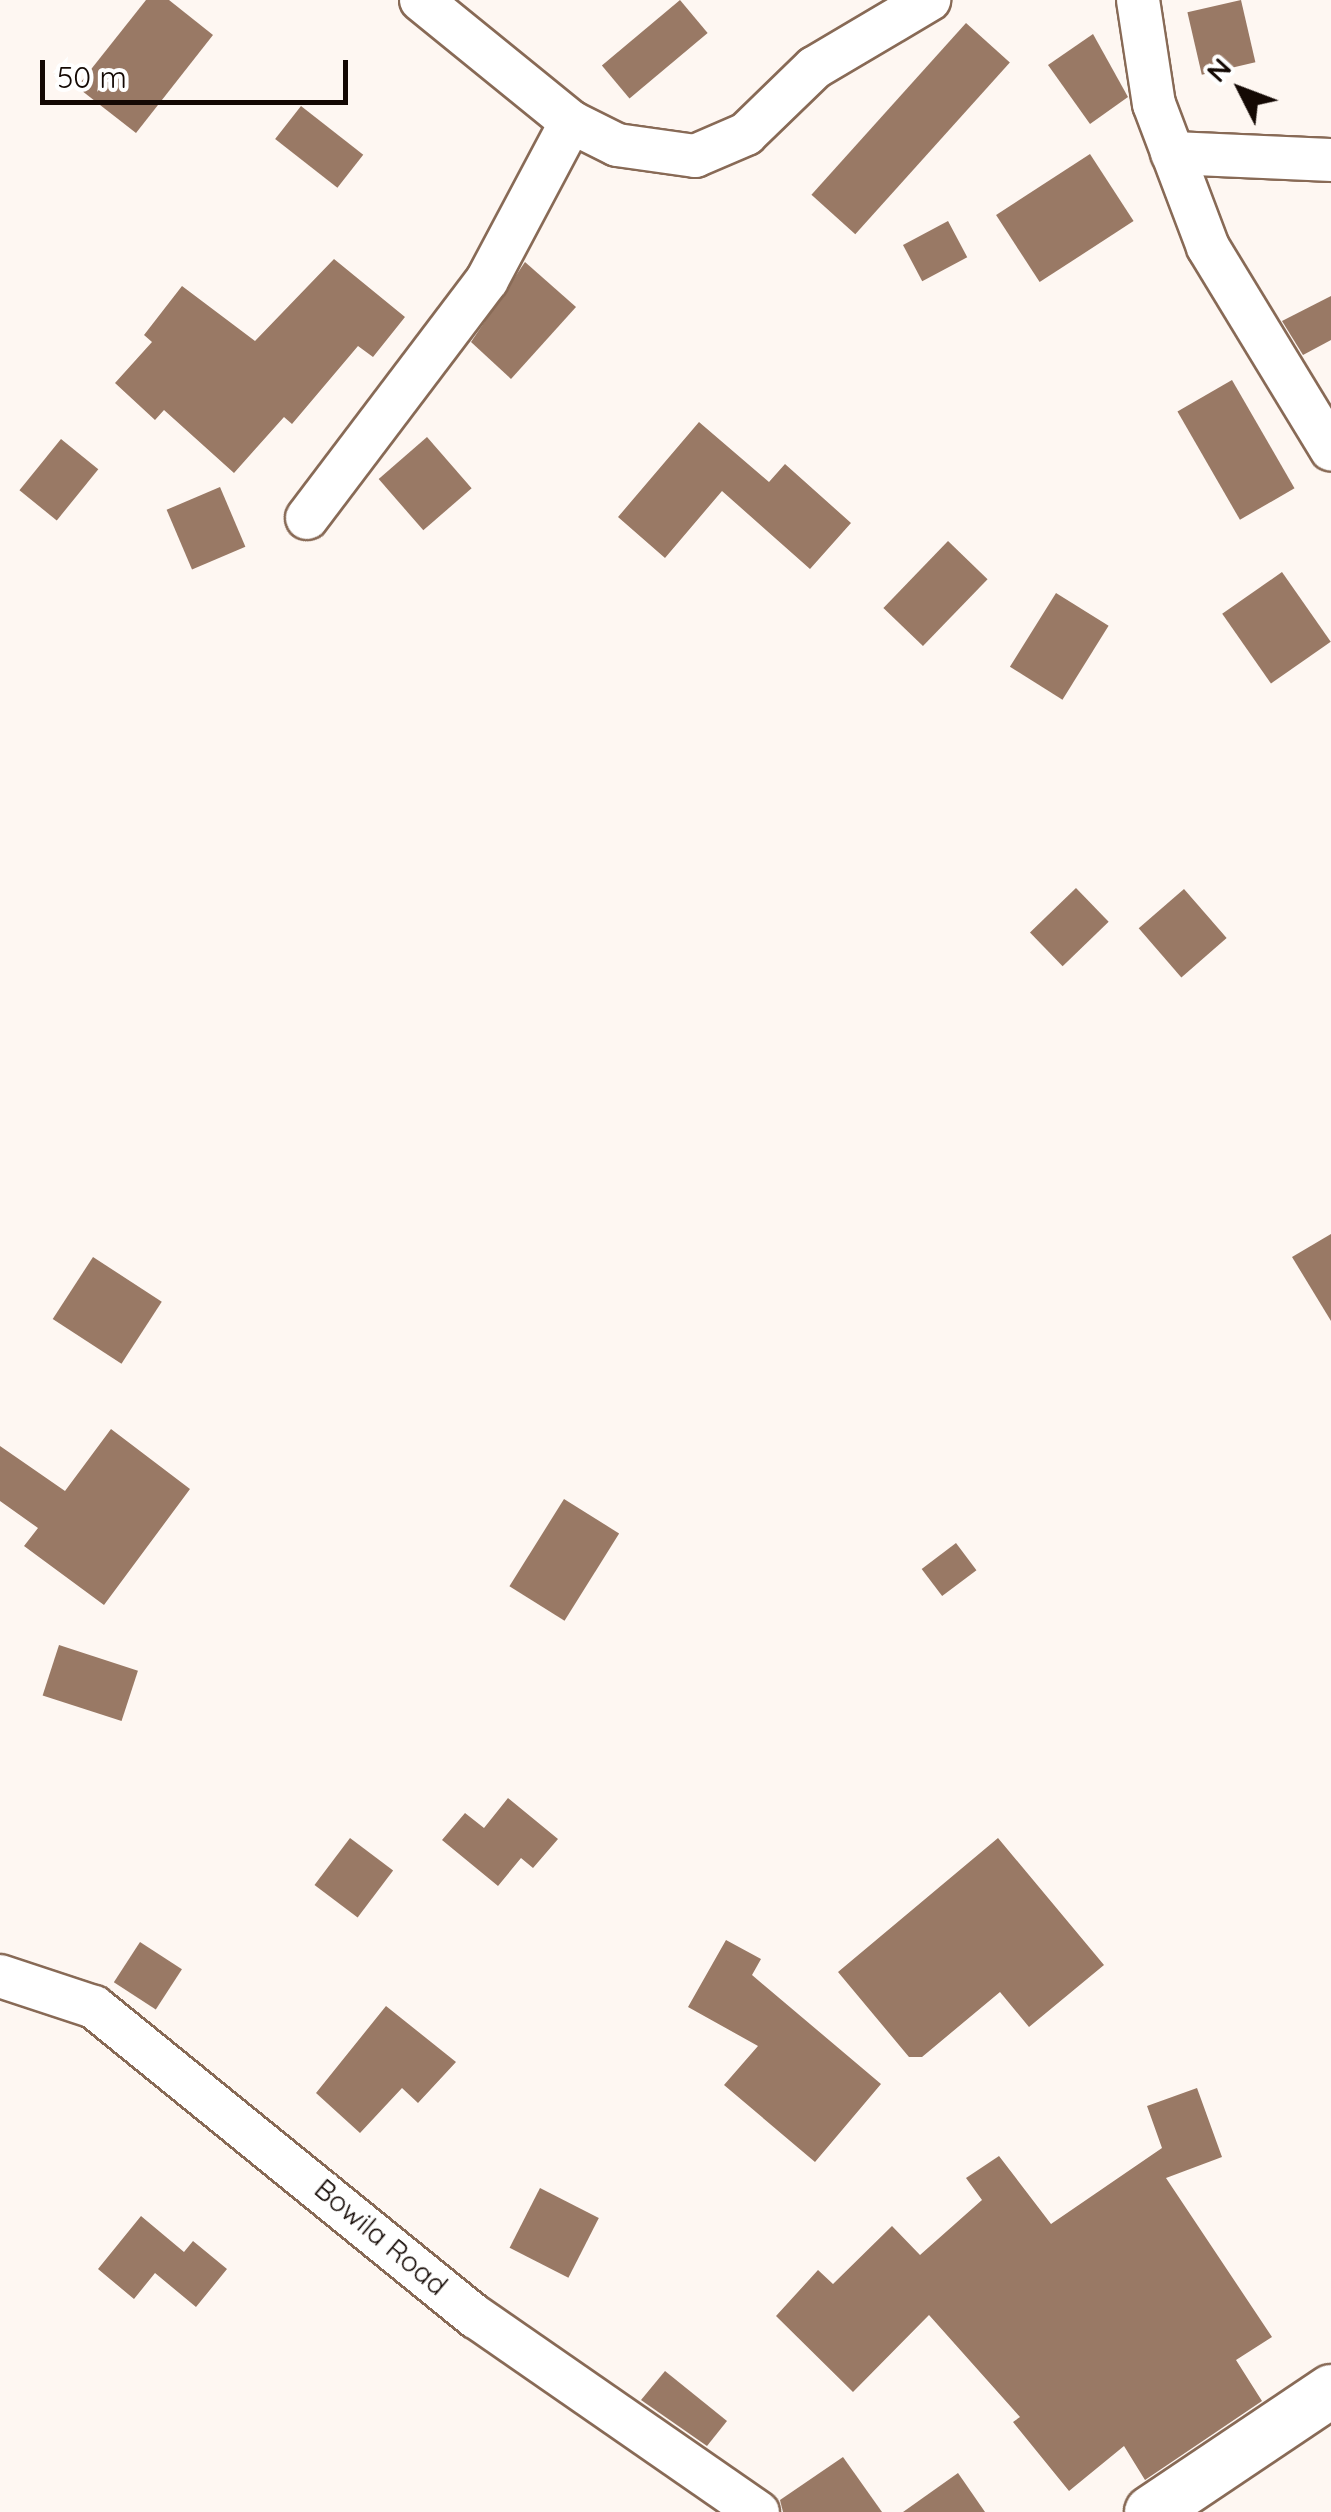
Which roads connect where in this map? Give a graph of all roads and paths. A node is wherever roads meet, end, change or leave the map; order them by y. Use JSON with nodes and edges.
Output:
{"nodes":[{"id":1,"x":421,"y":0,"type":"edge"},
{"id":2,"x":928,"y":0,"type":"edge"},
{"id":3,"x":1126,"y":0,"type":"edge"},
{"id":4,"x":1138,"y":1,"type":"edge"},
{"id":5,"x":571,"y":122,"type":"junction"},
{"id":6,"x":1172,"y":153,"type":"junction"},
{"id":7,"x":1331,"y":160,"type":"edge"},
{"id":8,"x":1331,"y":449,"type":"edge"},
{"id":9,"x":307,"y":518,"type":"dead end"},
{"id":10,"x":0,"y":1976,"type":"edge"},
{"id":11,"x":1331,"y":2391,"type":"edge"},
{"id":12,"x":758,"y":2512,"type":"edge"},
{"id":13,"x":1151,"y":2512,"type":"edge"}],
"edges":[{"from":1,"to":5,"type":"street"},
{"from":2,"to":5,"type":"street"},
{"from":3,"to":4,"type":"street"},
{"from":4,"to":6,"type":"street"},
{"from":5,"to":9,"type":"street"},
{"from":6,"to":7,"type":"street"},
{"from":6,"to":8,"type":"street"},
{"from":10,"to":12,"type":"street","name":"Bowila Road"},
{"from":11,"to":13,"type":"main road"}]}
